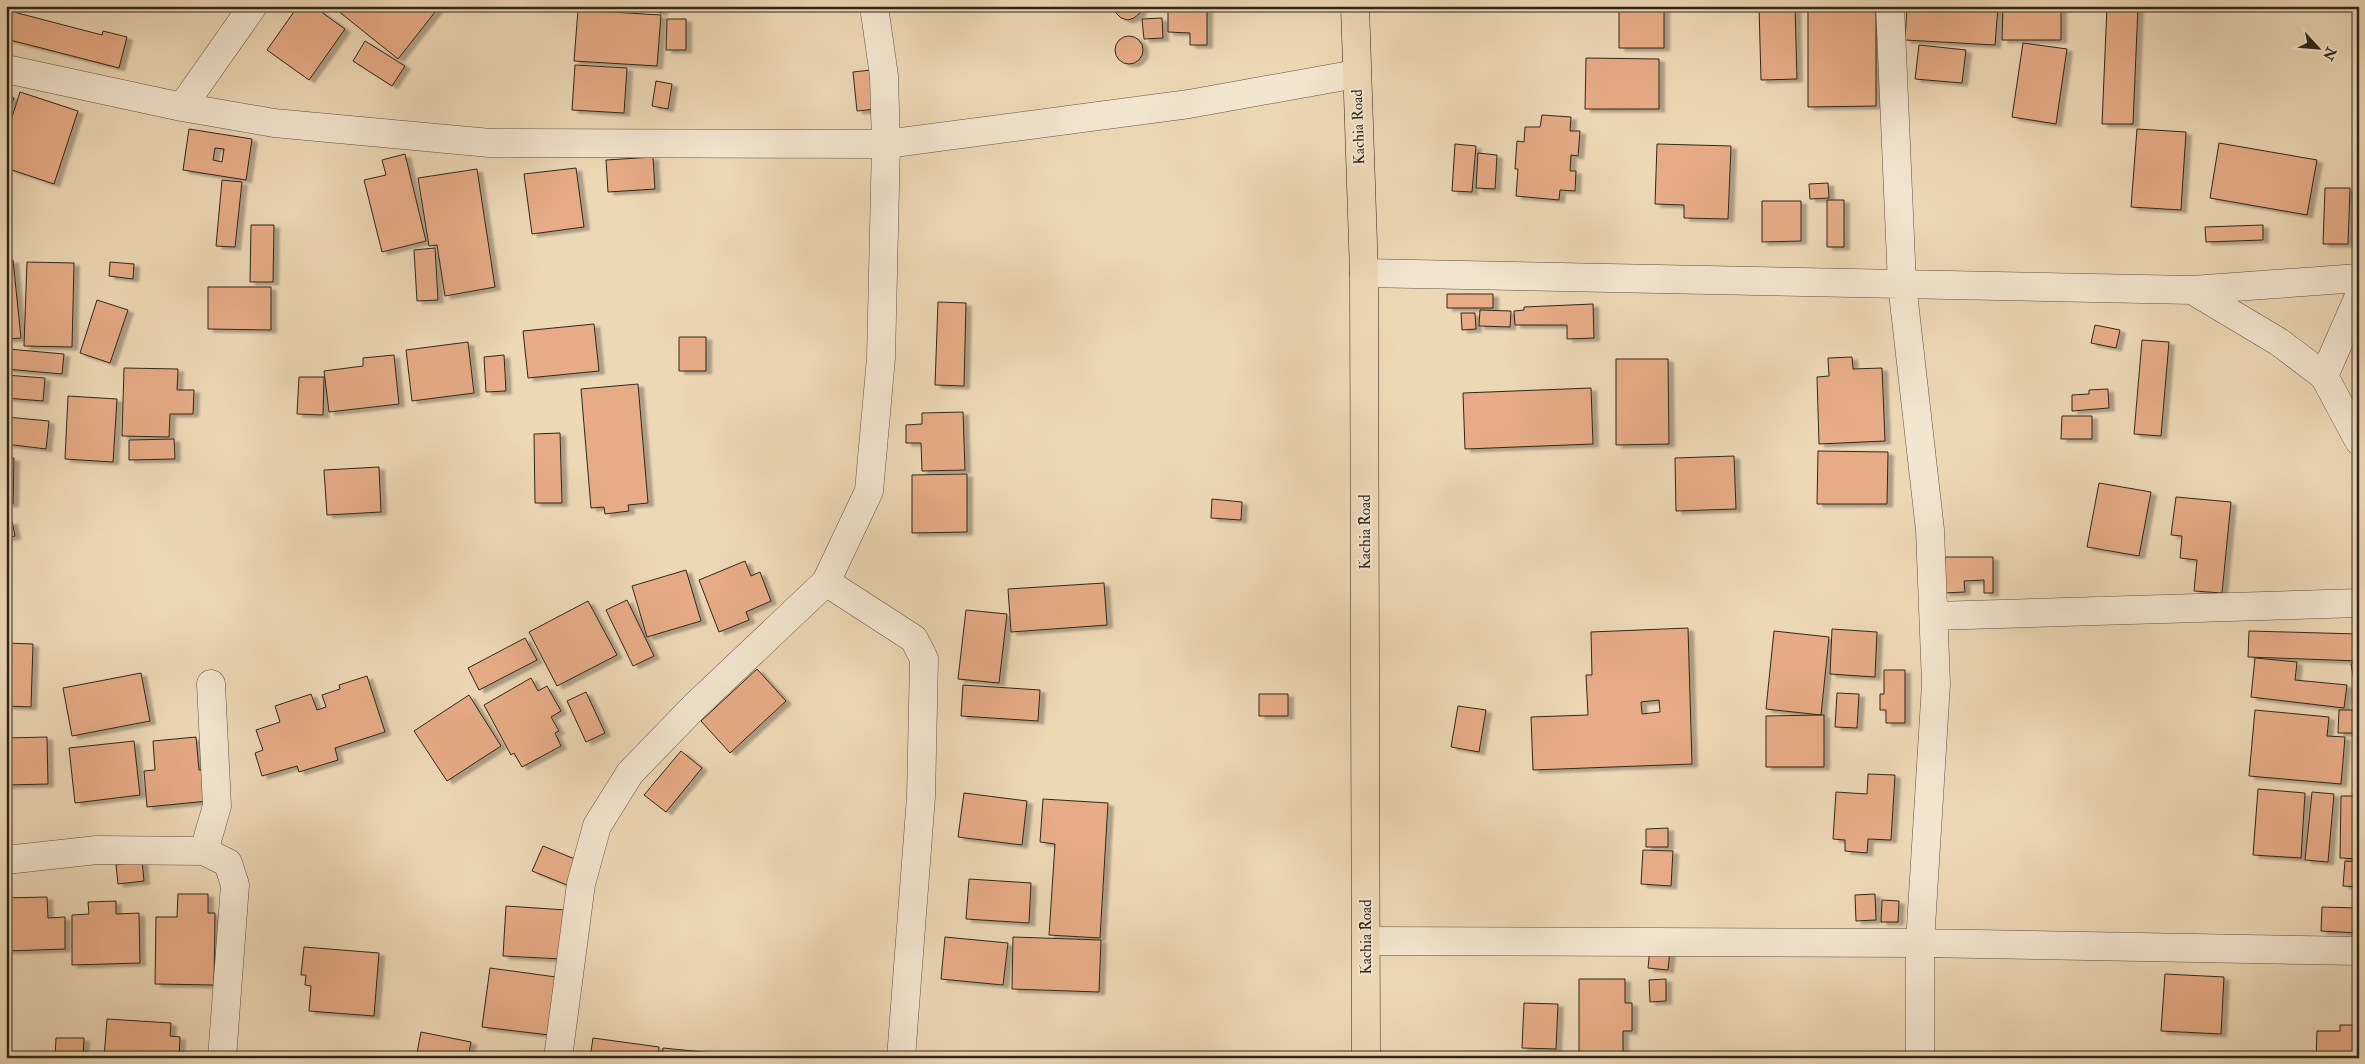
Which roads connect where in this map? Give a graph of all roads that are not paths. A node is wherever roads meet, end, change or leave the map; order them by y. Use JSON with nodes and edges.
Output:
{"nodes":[{"id":1,"x":252,"y":6,"type":"edge"},
{"id":2,"x":874,"y":6,"type":"edge"},
{"id":3,"x":1355,"y":6,"type":"edge"},
{"id":4,"x":1890,"y":6,"type":"edge"},
{"id":5,"x":6,"y":68,"type":"edge"},
{"id":6,"x":1356,"y":74,"type":"junction"},
{"id":7,"x":182,"y":107,"type":"junction"},
{"id":8,"x":886,"y":144,"type":"junction"},
{"id":9,"x":1364,"y":273,"type":"junction"},
{"id":10,"x":2359,"y":278,"type":"edge"},
{"id":11,"x":1902,"y":284,"type":"junction"},
{"id":12,"x":2192,"y":290,"type":"junction"},
{"id":13,"x":2359,"y":296,"type":"edge"},
{"id":14,"x":2324,"y":376,"type":"junction"},
{"id":15,"x":2359,"y":441,"type":"edge"},
{"id":16,"x":826,"y":582,"type":"junction"},
{"id":17,"x":2359,"y":604,"type":"edge"},
{"id":18,"x":1934,"y":616,"type":"junction"},
{"id":19,"x":211,"y":684,"type":"dead end"},
{"id":20,"x":204,"y":851,"type":"junction"},
{"id":21,"x":6,"y":860,"type":"edge"},
{"id":22,"x":1366,"y":941,"type":"junction"},
{"id":23,"x":1920,"y":943,"type":"junction"},
{"id":24,"x":2359,"y":951,"type":"edge"},
{"id":25,"x":222,"y":1058,"type":"edge"},
{"id":26,"x":558,"y":1058,"type":"edge"},
{"id":27,"x":901,"y":1058,"type":"edge"},
{"id":28,"x":1366,"y":1058,"type":"edge"},
{"id":29,"x":1920,"y":1058,"type":"edge"}],
"edges":[{"from":1,"to":7,"type":"street"},
{"from":2,"to":8,"type":"street"},
{"from":3,"to":6,"type":"highway","name":"Kachia Road"},
{"from":4,"to":11,"type":"street"},
{"from":5,"to":7,"type":"street"},
{"from":6,"to":8,"type":"street"},
{"from":6,"to":9,"type":"highway","name":"Kachia Road"},
{"from":7,"to":8,"type":"street"},
{"from":8,"to":16,"type":"street"},
{"from":9,"to":11,"type":"street"},
{"from":9,"to":22,"type":"highway","name":"Kachia Road"},
{"from":10,"to":12,"type":"street"},
{"from":11,"to":12,"type":"street"},
{"from":11,"to":18,"type":"street"},
{"from":12,"to":14,"type":"street"},
{"from":13,"to":14,"type":"street"},
{"from":14,"to":15,"type":"street"},
{"from":16,"to":26,"type":"street"},
{"from":16,"to":27,"type":"street"},
{"from":17,"to":18,"type":"street"},
{"from":18,"to":23,"type":"street"},
{"from":19,"to":20,"type":"street"},
{"from":20,"to":21,"type":"street"},
{"from":20,"to":25,"type":"street"},
{"from":22,"to":23,"type":"street"},
{"from":22,"to":28,"type":"highway","name":"Kachia Road"},
{"from":23,"to":24,"type":"street"},
{"from":23,"to":29,"type":"street"}]}
